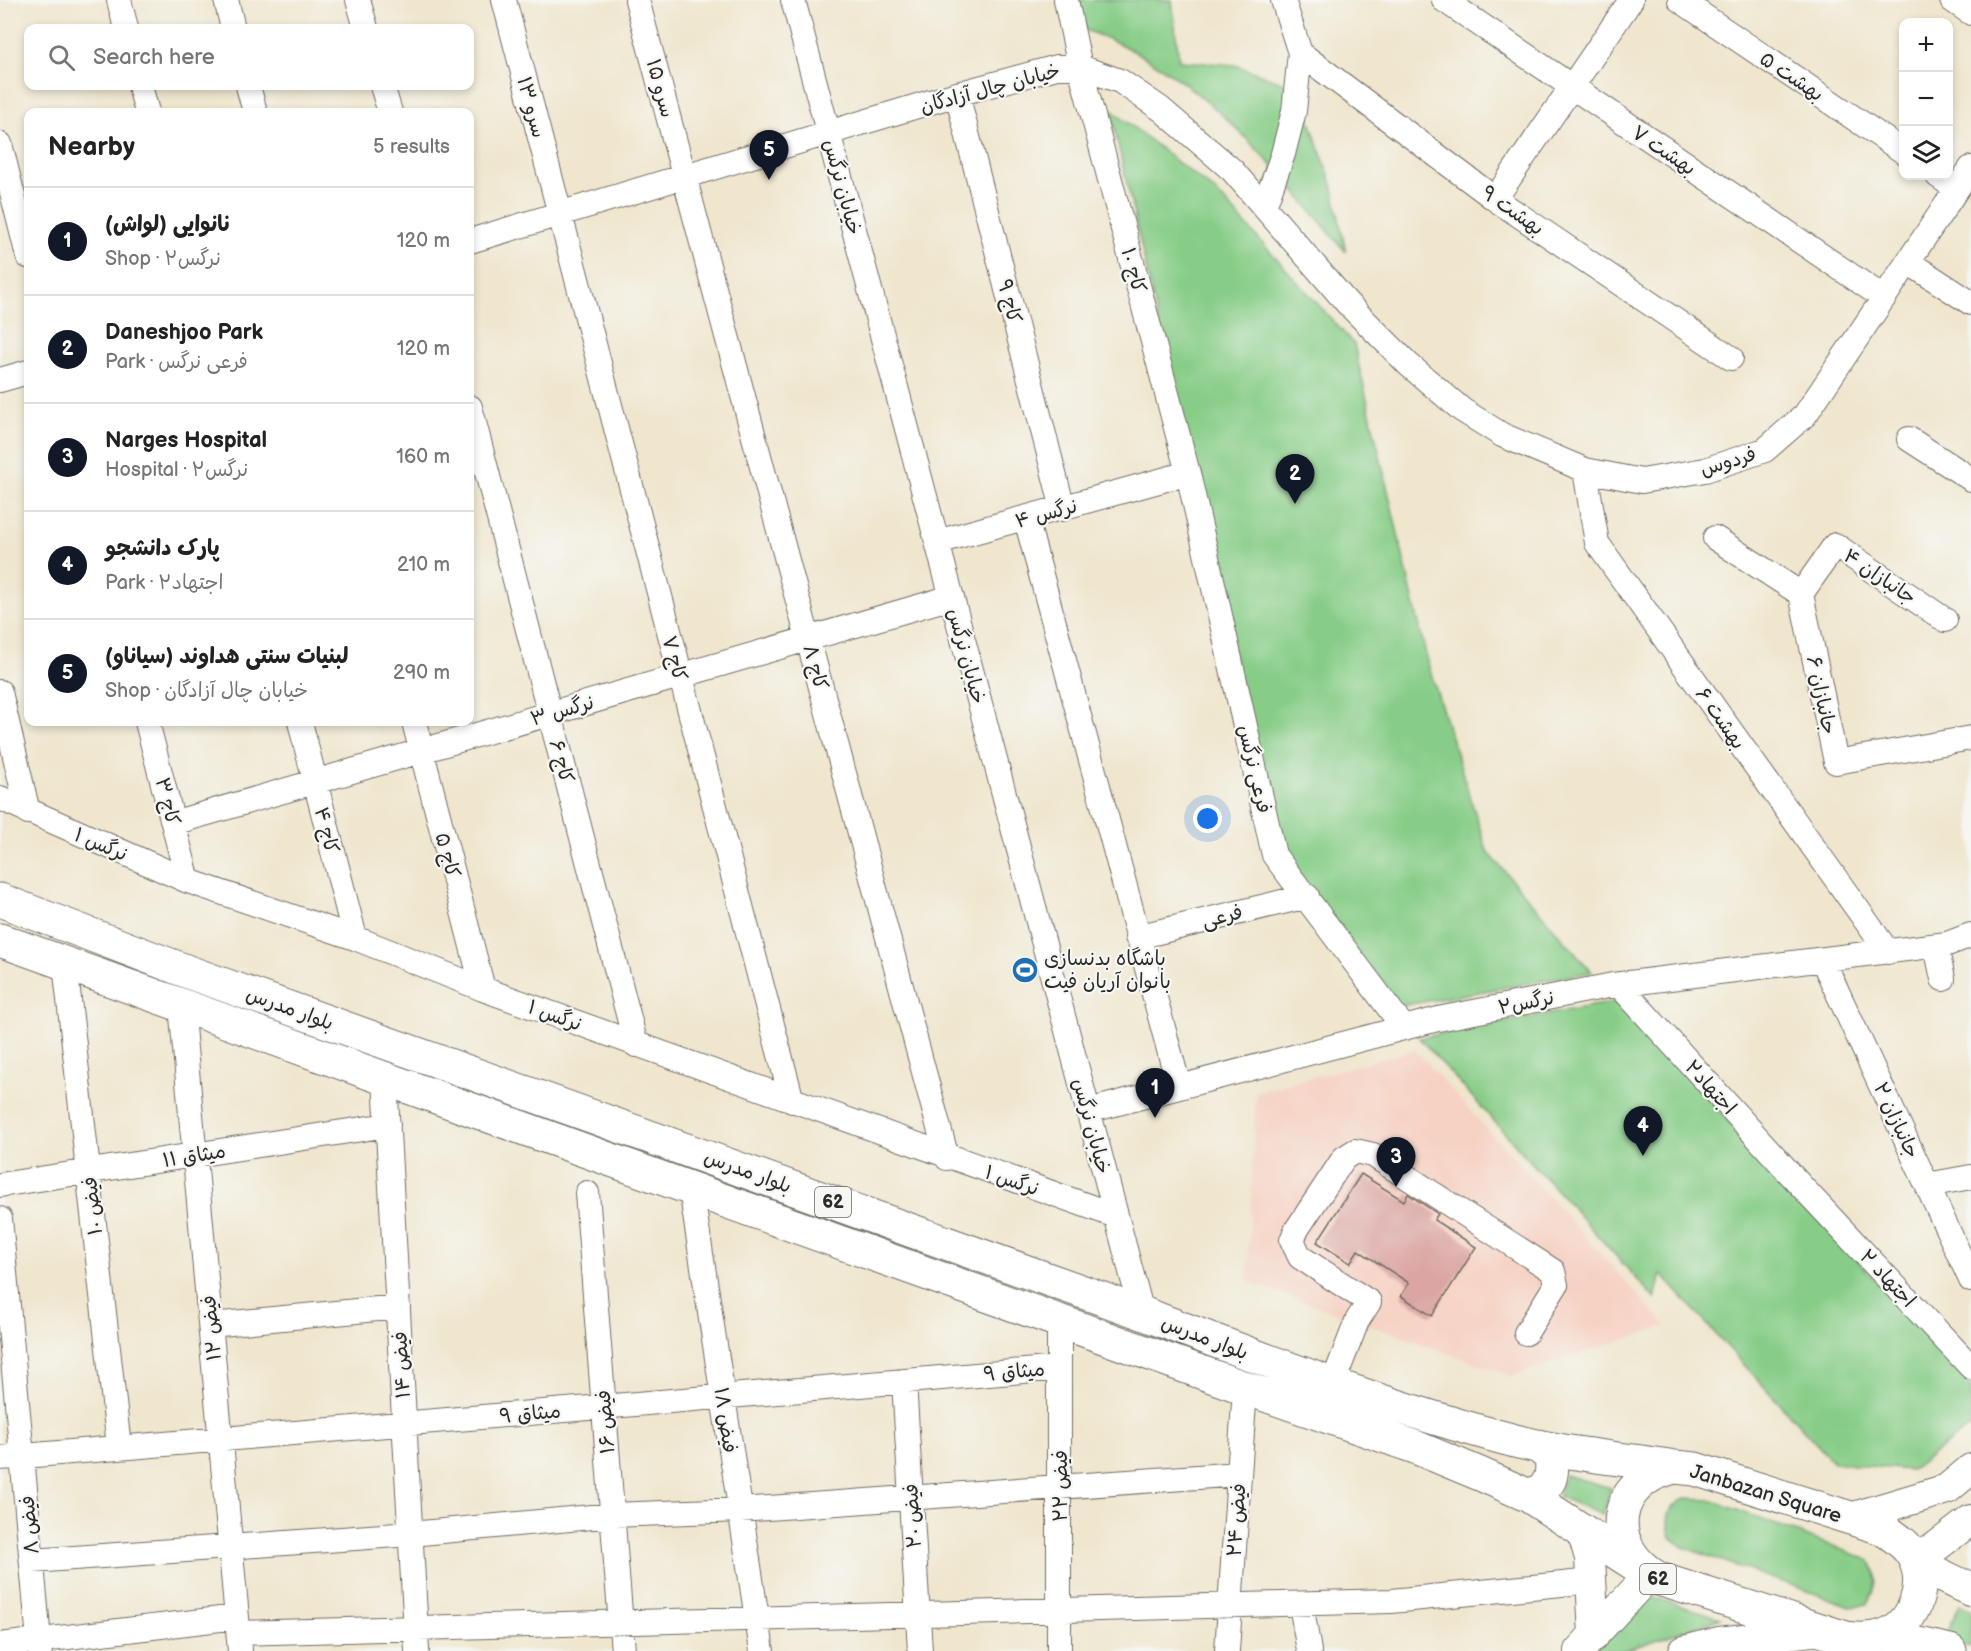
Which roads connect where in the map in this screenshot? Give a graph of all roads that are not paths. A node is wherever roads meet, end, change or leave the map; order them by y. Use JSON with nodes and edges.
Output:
{"nodes":[{"id":1,"x":118,"y":0,"type":"edge"},
{"id":2,"x":226,"y":0,"type":"edge"},
{"id":3,"x":358,"y":0,"type":"edge"},
{"id":4,"x":504,"y":0,"type":"edge"},
{"id":5,"x":637,"y":0,"type":"edge"},
{"id":6,"x":793,"y":0,"type":"edge"},
{"id":7,"x":1066,"y":0,"type":"edge"},
{"id":8,"x":1283,"y":0,"type":"edge"},
{"id":9,"x":1444,"y":0,"type":"edge"},
{"id":10,"x":1631,"y":0,"type":"edge"},
{"id":11,"x":1680,"y":0,"type":"edge"},
{"id":12,"x":1952,"y":0,"type":"edge"},
{"id":13,"x":1971,"y":13,"type":"edge"},
{"id":14,"x":125,"y":24,"type":"edge"},
{"id":15,"x":232,"y":24,"type":"edge"},
{"id":16,"x":365,"y":24,"type":"edge"},
{"id":17,"x":1300,"y":53,"type":"junction"},
{"id":18,"x":1080,"y":67,"type":"junction"},
{"id":19,"x":1571,"y":88,"type":"junction"},
{"id":20,"x":141,"y":90,"type":"edge"},
{"id":21,"x":249,"y":90,"type":"edge"},
{"id":22,"x":383,"y":90,"type":"edge"},
{"id":23,"x":957,"y":94,"type":"junction"},
{"id":24,"x":146,"y":108,"type":"edge"},
{"id":25,"x":254,"y":108,"type":"edge"},
{"id":26,"x":389,"y":108,"type":"edge"},
{"id":27,"x":829,"y":134,"type":"junction"},
{"id":28,"x":0,"y":144,"type":"edge"},
{"id":29,"x":1899,"y":149,"type":"edge"},
{"id":30,"x":1971,"y":168,"type":"edge"},
{"id":31,"x":685,"y":176,"type":"junction"},
{"id":32,"x":1948,"y":182,"type":"edge"},
{"id":33,"x":1495,"y":199,"type":"junction"},
{"id":34,"x":1264,"y":207,"type":"junction"},
{"id":35,"x":560,"y":214,"type":"junction"},
{"id":36,"x":24,"y":240,"type":"edge"},
{"id":37,"x":474,"y":240,"type":"edge"},
{"id":38,"x":1908,"y":262,"type":"junction"},
{"id":39,"x":1884,"y":298,"type":"junction"},
{"id":40,"x":1971,"y":303,"type":"edge"},
{"id":41,"x":1731,"y":358,"type":"dead end"},
{"id":42,"x":1409,"y":365,"type":"joint"},
{"id":43,"x":24,"y":373,"type":"edge"},
{"id":44,"x":0,"y":380,"type":"edge"},
{"id":45,"x":474,"y":422,"type":"edge"},
{"id":46,"x":1909,"y":439,"type":"dead end"},
{"id":47,"x":1585,"y":470,"type":"junction"},
{"id":48,"x":1188,"y":473,"type":"junction"},
{"id":49,"x":1971,"y":479,"type":"edge"},
{"id":50,"x":1063,"y":509,"type":"junction"},
{"id":51,"x":1026,"y":519,"type":"junction"},
{"id":52,"x":1715,"y":538,"type":"dead end"},
{"id":53,"x":937,"y":542,"type":"junction"},
{"id":54,"x":1801,"y":594,"type":"junction"},
{"id":55,"x":951,"y":597,"type":"junction"},
{"id":56,"x":1945,"y":620,"type":"dead end"},
{"id":57,"x":808,"y":639,"type":"junction"},
{"id":58,"x":680,"y":676,"type":"junction"},
{"id":59,"x":0,"y":692,"type":"edge"},
{"id":60,"x":550,"y":714,"type":"junction"},
{"id":61,"x":148,"y":726,"type":"edge"},
{"id":62,"x":301,"y":726,"type":"edge"},
{"id":63,"x":415,"y":726,"type":"edge"},
{"id":64,"x":1971,"y":738,"type":"edge"},
{"id":65,"x":421,"y":751,"type":"junction"},
{"id":66,"x":315,"y":781,"type":"junction"},
{"id":67,"x":0,"y":798,"type":"edge"},
{"id":68,"x":28,"y":813,"type":"junction"},
{"id":69,"x":173,"y":823,"type":"junction"},
{"id":70,"x":188,"y":881,"type":"junction"},
{"id":71,"x":1307,"y":896,"type":"junction"},
{"id":72,"x":0,"y":900,"type":"edge"},
{"id":73,"x":1137,"y":937,"type":"junction"},
{"id":74,"x":1971,"y":937,"type":"edge"},
{"id":75,"x":355,"y":938,"type":"junction"},
{"id":76,"x":0,"y":940,"type":"edge"},
{"id":77,"x":1936,"y":946,"type":"junction"},
{"id":78,"x":1888,"y":952,"type":"junction"},
{"id":79,"x":1823,"y":961,"type":"junction"},
{"id":80,"x":65,"y":964,"type":"junction"},
{"id":81,"x":1943,"y":979,"type":"dead end"},
{"id":82,"x":1619,"y":985,"type":"junction"},
{"id":83,"x":483,"y":989,"type":"junction"},
{"id":84,"x":181,"y":1005,"type":"junction"},
{"id":85,"x":1404,"y":1028,"type":"junction"},
{"id":86,"x":636,"y":1045,"type":"junction"},
{"id":87,"x":385,"y":1079,"type":"junction"},
{"id":88,"x":1179,"y":1087,"type":"junction"},
{"id":89,"x":792,"y":1101,"type":"junction"},
{"id":90,"x":1088,"y":1111,"type":"junction"},
{"id":91,"x":387,"y":1125,"type":"junction"},
{"id":92,"x":195,"y":1155,"type":"junction"},
{"id":93,"x":947,"y":1158,"type":"junction"},
{"id":94,"x":88,"y":1172,"type":"junction"},
{"id":95,"x":1971,"y":1177,"type":"edge"},
{"id":96,"x":0,"y":1185,"type":"edge"},
{"id":97,"x":1927,"y":1185,"type":"junction"},
{"id":98,"x":691,"y":1189,"type":"junction"},
{"id":99,"x":1804,"y":1189,"type":"joint"},
{"id":100,"x":588,"y":1193,"type":"dead end"},
{"id":101,"x":1116,"y":1216,"type":"junction"},
{"id":102,"x":0,"y":1219,"type":"edge"},
{"id":103,"x":1971,"y":1280,"type":"edge"},
{"id":104,"x":398,"y":1307,"type":"junction"},
{"id":105,"x":1142,"y":1313,"type":"junction"},
{"id":106,"x":1059,"y":1322,"type":"junction"},
{"id":107,"x":211,"y":1325,"type":"junction"},
{"id":108,"x":1526,"y":1333,"type":"dead end"},
{"id":109,"x":1971,"y":1367,"type":"edge"},
{"id":110,"x":1059,"y":1368,"type":"junction"},
{"id":111,"x":904,"y":1381,"type":"junction"},
{"id":112,"x":1334,"y":1383,"type":"junction"},
{"id":113,"x":1245,"y":1388,"type":"junction"},
{"id":114,"x":723,"y":1396,"type":"junction"},
{"id":115,"x":604,"y":1406,"type":"junction"},
{"id":116,"x":404,"y":1423,"type":"junction"},
{"id":117,"x":221,"y":1439,"type":"junction"},
{"id":118,"x":1538,"y":1446,"type":"junction"},
{"id":119,"x":118,"y":1448,"type":"junction"},
{"id":120,"x":11,"y":1457,"type":"edge"},
{"id":121,"x":1675,"y":1467,"type":"junction"},
{"id":122,"x":1971,"y":1469,"type":"edge"},
{"id":123,"x":1239,"y":1474,"type":"junction"},
{"id":124,"x":1060,"y":1487,"type":"junction"},
{"id":125,"x":1529,"y":1496,"type":"junction"},
{"id":126,"x":911,"y":1498,"type":"junction"},
{"id":127,"x":740,"y":1510,"type":"junction"},
{"id":128,"x":613,"y":1515,"type":"junction"},
{"id":129,"x":1850,"y":1518,"type":"junction"},
{"id":130,"x":1971,"y":1520,"type":"edge"},
{"id":131,"x":1582,"y":1531,"type":"junction"},
{"id":132,"x":411,"y":1534,"type":"junction"},
{"id":133,"x":231,"y":1547,"type":"junction"},
{"id":134,"x":32,"y":1561,"type":"junction"},
{"id":135,"x":1916,"y":1563,"type":"junction"},
{"id":136,"x":1646,"y":1572,"type":"junction"},
{"id":137,"x":1592,"y":1581,"type":"junction"},
{"id":138,"x":1971,"y":1590,"type":"edge"},
{"id":139,"x":1301,"y":1604,"type":"junction"},
{"id":140,"x":1230,"y":1606,"type":"junction"},
{"id":141,"x":1059,"y":1610,"type":"junction"},
{"id":142,"x":918,"y":1614,"type":"junction"},
{"id":143,"x":757,"y":1619,"type":"junction"},
{"id":144,"x":621,"y":1622,"type":"junction"},
{"id":145,"x":1820,"y":1630,"type":"junction"},
{"id":146,"x":239,"y":1634,"type":"edge"},
{"id":147,"x":1885,"y":1636,"type":"junction"},
{"id":148,"x":417,"y":1640,"type":"edge"},
{"id":149,"x":1587,"y":1643,"type":"edge"},
{"id":150,"x":0,"y":1645,"type":"edge"},
{"id":151,"x":40,"y":1646,"type":"edge"},
{"id":152,"x":623,"y":1651,"type":"edge"},
{"id":153,"x":762,"y":1651,"type":"edge"},
{"id":154,"x":920,"y":1651,"type":"edge"},
{"id":155,"x":1059,"y":1651,"type":"edge"},
{"id":156,"x":1227,"y":1651,"type":"edge"},
{"id":157,"x":1309,"y":1651,"type":"edge"},
{"id":158,"x":1684,"y":1651,"type":"edge"},
{"id":159,"x":1950,"y":1651,"type":"edge"}],
"edges":[{"from":1,"to":14,"type":"street"},
{"from":2,"to":15,"type":"street"},
{"from":3,"to":16,"type":"street"},
{"from":4,"to":35,"type":"street","name":"سرو ۱۳"},
{"from":5,"to":31,"type":"street","name":"سرو ۱۵"},
{"from":6,"to":27,"type":"street","name":"خیابان نرگس"},
{"from":7,"to":18,"type":"street","name":"کاج ۱۰"},
{"from":8,"to":17,"type":"street"},
{"from":9,"to":19,"type":"street","name":"بهشت ۷"},
{"from":10,"to":19,"type":"street"},
{"from":11,"to":29,"type":"street","name":"بهشت ۵"},
{"from":12,"to":13,"type":"street"},
{"from":17,"to":33,"type":"street","name":"بهشت ۹"},
{"from":17,"to":34,"type":"street"},
{"from":18,"to":23,"type":"street","name":"خیابان چال آزادگان"},
{"from":18,"to":34,"type":"street","name":"خیابان چال آزادگان"},
{"from":18,"to":48,"type":"street","name":"کاج ۱۰"},
{"from":19,"to":33,"type":"street"},
{"from":19,"to":39,"type":"street","name":"بهشت ۷"},
{"from":20,"to":24,"type":"street"},
{"from":21,"to":25,"type":"street"},
{"from":22,"to":26,"type":"street"},
{"from":23,"to":27,"type":"street","name":"خیابان چال آزادگان"},
{"from":23,"to":50,"type":"street","name":"کاج ۹"},
{"from":27,"to":31,"type":"street","name":"خیابان چال آزادگان"},
{"from":27,"to":53,"type":"street","name":"خیابان نرگس"},
{"from":28,"to":36,"type":"street"},
{"from":30,"to":32,"type":"street","name":"فردوس"},
{"from":31,"to":35,"type":"street","name":"خیابان چال آزادگان"},
{"from":31,"to":57,"type":"street","name":"کاج ۸"},
{"from":32,"to":38,"type":"street","name":"فردوس"},
{"from":33,"to":41,"type":"street","name":"بهشت ۹"},
{"from":34,"to":42,"type":"street","name":"خیابان چال آزادگان"},
{"from":35,"to":37,"type":"street","name":"خیابان چال آزادگان"},
{"from":35,"to":58,"type":"street","name":"کاج ۷"},
{"from":38,"to":39,"type":"street","name":"فردوس"},
{"from":38,"to":40,"type":"street"},
{"from":39,"to":47,"type":"street","name":"فردوس"},
{"from":42,"to":47,"type":"street","name":"فردوس"},
{"from":43,"to":44,"type":"street"},
{"from":45,"to":60,"type":"street","name":"کاج ۶"},
{"from":46,"to":49,"type":"street"},
{"from":47,"to":78,"type":"street","name":"بهشت ۶"},
{"from":48,"to":50,"type":"street","name":"نرگس ۴"},
{"from":48,"to":71,"type":"street","name":"فرعی نرگس"},
{"from":50,"to":51,"type":"street","name":"نرگس ۴"},
{"from":51,"to":53,"type":"street","name":"نرگس ۴"},
{"from":51,"to":73,"type":"street"},
{"from":52,"to":54,"type":"street"},
{"from":53,"to":55,"type":"street","name":"خیابان نرگس"},
{"from":54,"to":56,"type":"street","name":"جانبازان ۴"},
{"from":54,"to":64,"type":"street","name":"جانبازان ۶"},
{"from":55,"to":57,"type":"street","name":"نرگس ۳"},
{"from":55,"to":90,"type":"street","name":"خیابان نرگس"},
{"from":57,"to":58,"type":"street","name":"نرگس ۳"},
{"from":57,"to":93,"type":"street","name":"کاج ۸"},
{"from":58,"to":60,"type":"street","name":"نرگس ۳"},
{"from":58,"to":89,"type":"street","name":"کاج ۷"},
{"from":59,"to":68,"type":"street"},
{"from":60,"to":65,"type":"street","name":"نرگس ۳"},
{"from":60,"to":86,"type":"street","name":"کاج ۶"},
{"from":61,"to":69,"type":"street","name":"کاج ۳"},
{"from":62,"to":66,"type":"street","name":"کاج ۴"},
{"from":63,"to":65,"type":"street","name":"کاج ۵"},
{"from":65,"to":66,"type":"street","name":"نرگس ۳"},
{"from":65,"to":83,"type":"street","name":"کاج ۵"},
{"from":66,"to":69,"type":"street","name":"نرگس ۳"},
{"from":66,"to":75,"type":"street","name":"کاج ۴"},
{"from":67,"to":68,"type":"street","name":"نرگس ۱"},
{"from":68,"to":70,"type":"street","name":"نرگس ۱"},
{"from":69,"to":70,"type":"street","name":"کاج ۳"},
{"from":70,"to":75,"type":"street","name":"نرگس ۱"},
{"from":71,"to":73,"type":"street","name":"فرعی"},
{"from":71,"to":85,"type":"street","name":"فرعی نرگس"},
{"from":72,"to":105,"type":"highway","name":"بلوار مدرس","number":"62"},
{"from":73,"to":88,"type":"street"},
{"from":74,"to":77,"type":"street","name":"نرگس۲"},
{"from":75,"to":83,"type":"street","name":"نرگس ۱"},
{"from":76,"to":80,"type":"highway","name":"بلوار مدرس","number":"62"},
{"from":77,"to":78,"type":"street","name":"نرگس۲"},
{"from":77,"to":81,"type":"street"},
{"from":78,"to":79,"type":"street","name":"نرگس۲"},
{"from":79,"to":82,"type":"street","name":"نرگس۲"},
{"from":79,"to":97,"type":"street","name":"جانبازان ۲"},
{"from":80,"to":84,"type":"highway","name":"بلوار مدرس","number":"62"},
{"from":80,"to":94,"type":"street","name":"فیض ۱۰"},
{"from":82,"to":85,"type":"street","name":"نرگس۲"},
{"from":82,"to":99,"type":"street","name":"اجتهاد۲"},
{"from":83,"to":86,"type":"street","name":"نرگس ۱"},
{"from":84,"to":87,"type":"highway","name":"بلوار مدرس","number":"62"},
{"from":84,"to":92,"type":"street","name":"فیض ۱۲"},
{"from":85,"to":88,"type":"street","name":"نرگس۲"},
{"from":86,"to":89,"type":"street","name":"نرگس ۱"},
{"from":87,"to":91,"type":"street","name":"فیض ۱۴"},
{"from":87,"to":98,"type":"highway","name":"بلوار مدرس","number":"62"},
{"from":88,"to":90,"type":"street","name":"نرگس۲"},
{"from":89,"to":93,"type":"street","name":"نرگس ۱"},
{"from":90,"to":101,"type":"street","name":"خیابان نرگس"},
{"from":91,"to":92,"type":"street","name":"میثاق ۱۱"},
{"from":91,"to":104,"type":"street","name":"فیض ۱۴"},
{"from":92,"to":94,"type":"street","name":"میثاق ۱۱"},
{"from":92,"to":107,"type":"street","name":"فیض ۱۲"},
{"from":93,"to":101,"type":"street","name":"نرگس ۱"},
{"from":94,"to":96,"type":"street","name":"میثاق ۱۱"},
{"from":94,"to":119,"type":"street","name":"فیض ۱۰"},
{"from":95,"to":97,"type":"street"},
{"from":97,"to":103,"type":"street","name":"جانبازان ۲"},
{"from":98,"to":106,"type":"highway","name":"بلوار مدرس","number":"62"},
{"from":98,"to":114,"type":"street","name":"فیض ۱۸"},
{"from":99,"to":109,"type":"street","name":"اجتهاد ۲"},
{"from":100,"to":115,"type":"street","name":"فیض ۱۶"},
{"from":101,"to":105,"type":"street","name":"خیابان نرگس"},
{"from":102,"to":120,"type":"street","name":"فیض ۸"},
{"from":104,"to":107,"type":"street"},
{"from":104,"to":116,"type":"street","name":"فیض ۱۴"},
{"from":105,"to":112,"type":"highway","name":"بلوار مدرس","number":"62"},
{"from":106,"to":110,"type":"street","name":"فیض ۲۲"},
{"from":106,"to":113,"type":"highway","name":"بلوار مدرس","number":"62"},
{"from":107,"to":117,"type":"street","name":"فیض ۱۲"},
{"from":108,"to":112,"type":"street"},
{"from":110,"to":111,"type":"street","name":"میثاق ۹"},
{"from":110,"to":124,"type":"street","name":"فیض ۲۲"},
{"from":111,"to":114,"type":"street","name":"میثاق ۹"},
{"from":111,"to":126,"type":"street","name":"فیض ۲۰"},
{"from":112,"to":118,"type":"highway","name":"بلوار مدرس","number":"62"},
{"from":113,"to":123,"type":"street","name":"فیض ۲۴"},
{"from":113,"to":125,"type":"highway","name":"بلوار مدرس","number":"62"},
{"from":114,"to":115,"type":"street","name":"میثاق ۹"},
{"from":114,"to":127,"type":"street","name":"فیض ۱۸"},
{"from":115,"to":116,"type":"street","name":"میثاق ۹"},
{"from":115,"to":128,"type":"street","name":"فیض ۱۶"},
{"from":116,"to":117,"type":"street","name":"میثاق ۹"},
{"from":116,"to":132,"type":"street","name":"فیض ۱۴"},
{"from":117,"to":119,"type":"street","name":"میثاق ۹"},
{"from":117,"to":133,"type":"street","name":"فیض ۱۲"},
{"from":118,"to":121,"type":"highway","name":"بلوار مدرس","number":"62"},
{"from":118,"to":125,"type":"highway"},
{"from":119,"to":120,"type":"street","name":"میثاق ۹"},
{"from":120,"to":134,"type":"street","name":"فیض ۸"},
{"from":121,"to":129,"type":"highway","name":"Janbazan Square","number":"62"},
{"from":121,"to":136,"type":"highway","name":"Janbazan Square","number":"62"},
{"from":122,"to":129,"type":"main road"},
{"from":123,"to":124,"type":"street"},
{"from":123,"to":140,"type":"street","name":"فیض ۲۴"},
{"from":124,"to":126,"type":"street"},
{"from":124,"to":141,"type":"street","name":"فیض ۲۲"},
{"from":125,"to":131,"type":"highway","name":"بلوار مدرس","number":"62"},
{"from":126,"to":127,"type":"street"},
{"from":126,"to":142,"type":"street","name":"فیض ۲۰"},
{"from":127,"to":128,"type":"street"},
{"from":127,"to":143,"type":"street","name":"فیض ۱۸"},
{"from":128,"to":132,"type":"street"},
{"from":128,"to":144,"type":"street","name":"فیض ۱۶"},
{"from":129,"to":135,"type":"highway","name":"Janbazan Square","number":"62"},
{"from":130,"to":135,"type":"main road"},
{"from":131,"to":136,"type":"highway","name":"بلوار مدرس","number":"62"},
{"from":131,"to":137,"type":"main road"},
{"from":132,"to":133,"type":"street"},
{"from":132,"to":148,"type":"street","name":"فیض ۱۴"},
{"from":133,"to":134,"type":"street"},
{"from":133,"to":146,"type":"street","name":"فیض ۱۲"},
{"from":134,"to":151,"type":"street","name":"فیض ۸"},
{"from":135,"to":138,"type":"highway","number":"62"},
{"from":135,"to":147,"type":"highway"},
{"from":136,"to":145,"type":"highway","number":"62"},
{"from":136,"to":149,"type":"main road"},
{"from":137,"to":139,"type":"street"},
{"from":137,"to":149,"type":"main road"},
{"from":139,"to":140,"type":"street"},
{"from":139,"to":157,"type":"street"},
{"from":140,"to":141,"type":"street"},
{"from":140,"to":156,"type":"street","name":"فیض ۲۴"},
{"from":141,"to":142,"type":"street"},
{"from":141,"to":155,"type":"street","name":"فیض ۲۲"},
{"from":142,"to":143,"type":"street"},
{"from":142,"to":154,"type":"street","name":"فیض ۲۰"},
{"from":143,"to":144,"type":"street"},
{"from":143,"to":153,"type":"street","name":"فیض ۱۸"},
{"from":144,"to":148,"type":"street"},
{"from":144,"to":152,"type":"street","name":"فیض ۱۶"},
{"from":145,"to":147,"type":"highway","number":"62"},
{"from":145,"to":158,"type":"main road"},
{"from":146,"to":148,"type":"street"},
{"from":146,"to":151,"type":"street"},
{"from":147,"to":159,"type":"highway","number":"62"},
{"from":150,"to":151,"type":"street"}]}
